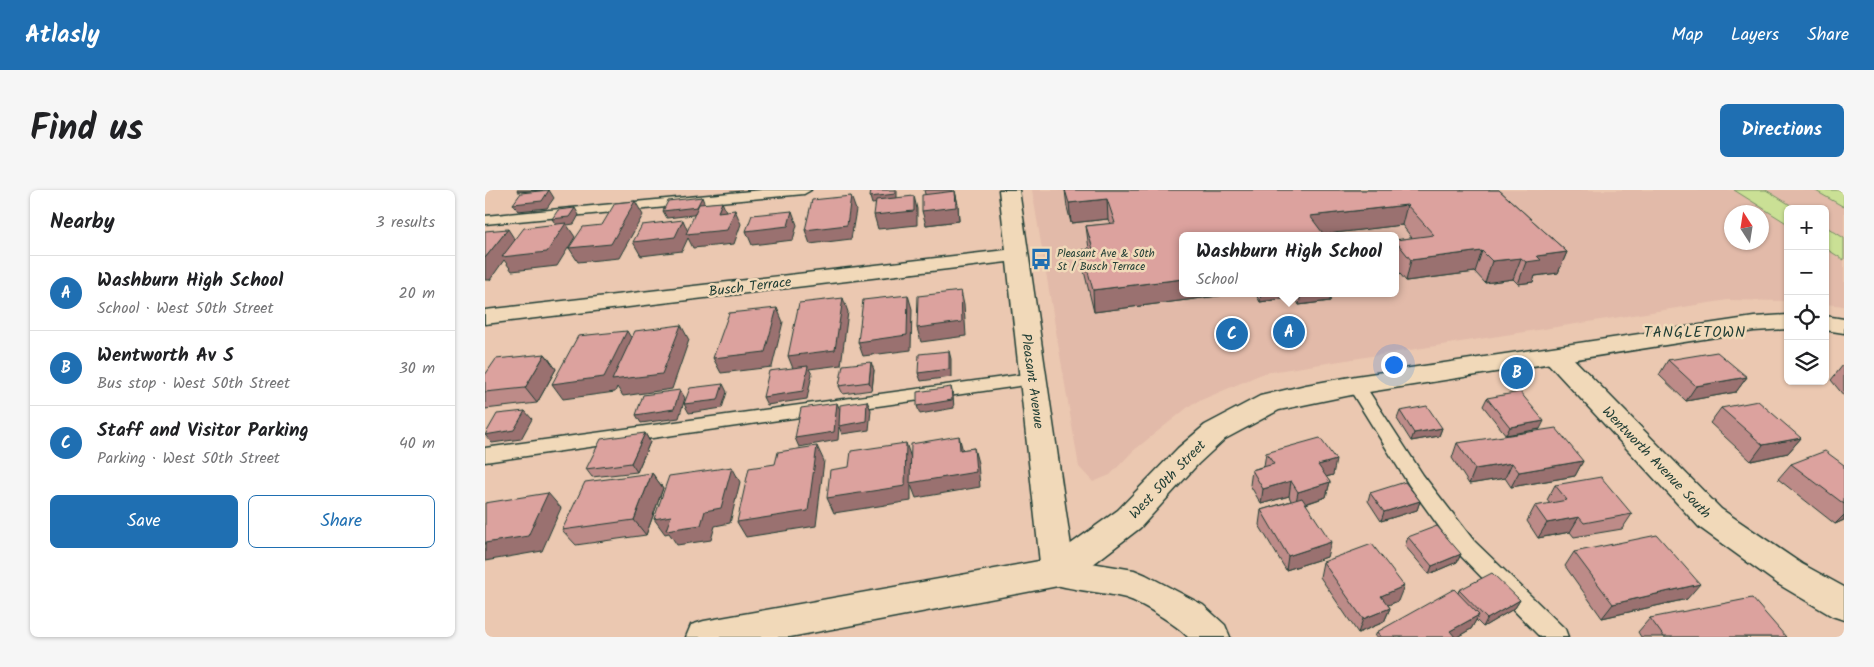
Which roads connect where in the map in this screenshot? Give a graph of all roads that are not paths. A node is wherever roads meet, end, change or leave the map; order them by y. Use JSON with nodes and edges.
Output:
{"nodes":[{"id":1,"x":804,"y":190,"type":"edge"},
{"id":2,"x":1009,"y":190,"type":"edge"},
{"id":3,"x":485,"y":220,"type":"edge"},
{"id":4,"x":1016,"y":255,"type":"junction"},
{"id":5,"x":485,"y":317,"type":"edge"},
{"id":6,"x":1784,"y":322,"type":"edge"},
{"id":7,"x":1829,"y":324,"type":"edge"},
{"id":8,"x":1844,"y":326,"type":"edge"},
{"id":9,"x":1555,"y":355,"type":"junction"},
{"id":10,"x":1033,"y":379,"type":"junction"},
{"id":11,"x":1356,"y":384,"type":"junction"},
{"id":12,"x":485,"y":455,"type":"edge"},
{"id":13,"x":1058,"y":572,"type":"junction"},
{"id":14,"x":1844,"y":605,"type":"edge"},
{"id":15,"x":704,"y":637,"type":"edge"},
{"id":16,"x":1212,"y":637,"type":"edge"},
{"id":17,"x":1556,"y":637,"type":"edge"}],
"edges":[{"from":1,"to":3,"type":"lane"},
{"from":2,"to":4,"type":"street","name":"Pleasant Avenue"},
{"from":4,"to":5,"type":"street","name":"Busch Terrace"},
{"from":4,"to":10,"type":"street","name":"Pleasant Avenue"},
{"from":6,"to":9,"type":"street","name":"West 50th Street"},
{"from":7,"to":8,"type":"street"},
{"from":9,"to":11,"type":"street","name":"West 50th Street"},
{"from":9,"to":14,"type":"street","name":"Wentworth Avenue South"},
{"from":10,"to":12,"type":"lane"},
{"from":10,"to":13,"type":"street","name":"Pleasant Avenue"},
{"from":11,"to":13,"type":"street","name":"West 50th Street"},
{"from":11,"to":17,"type":"lane"},
{"from":13,"to":15,"type":"street","name":"West 50th Street"},
{"from":13,"to":16,"type":"street"}]}
